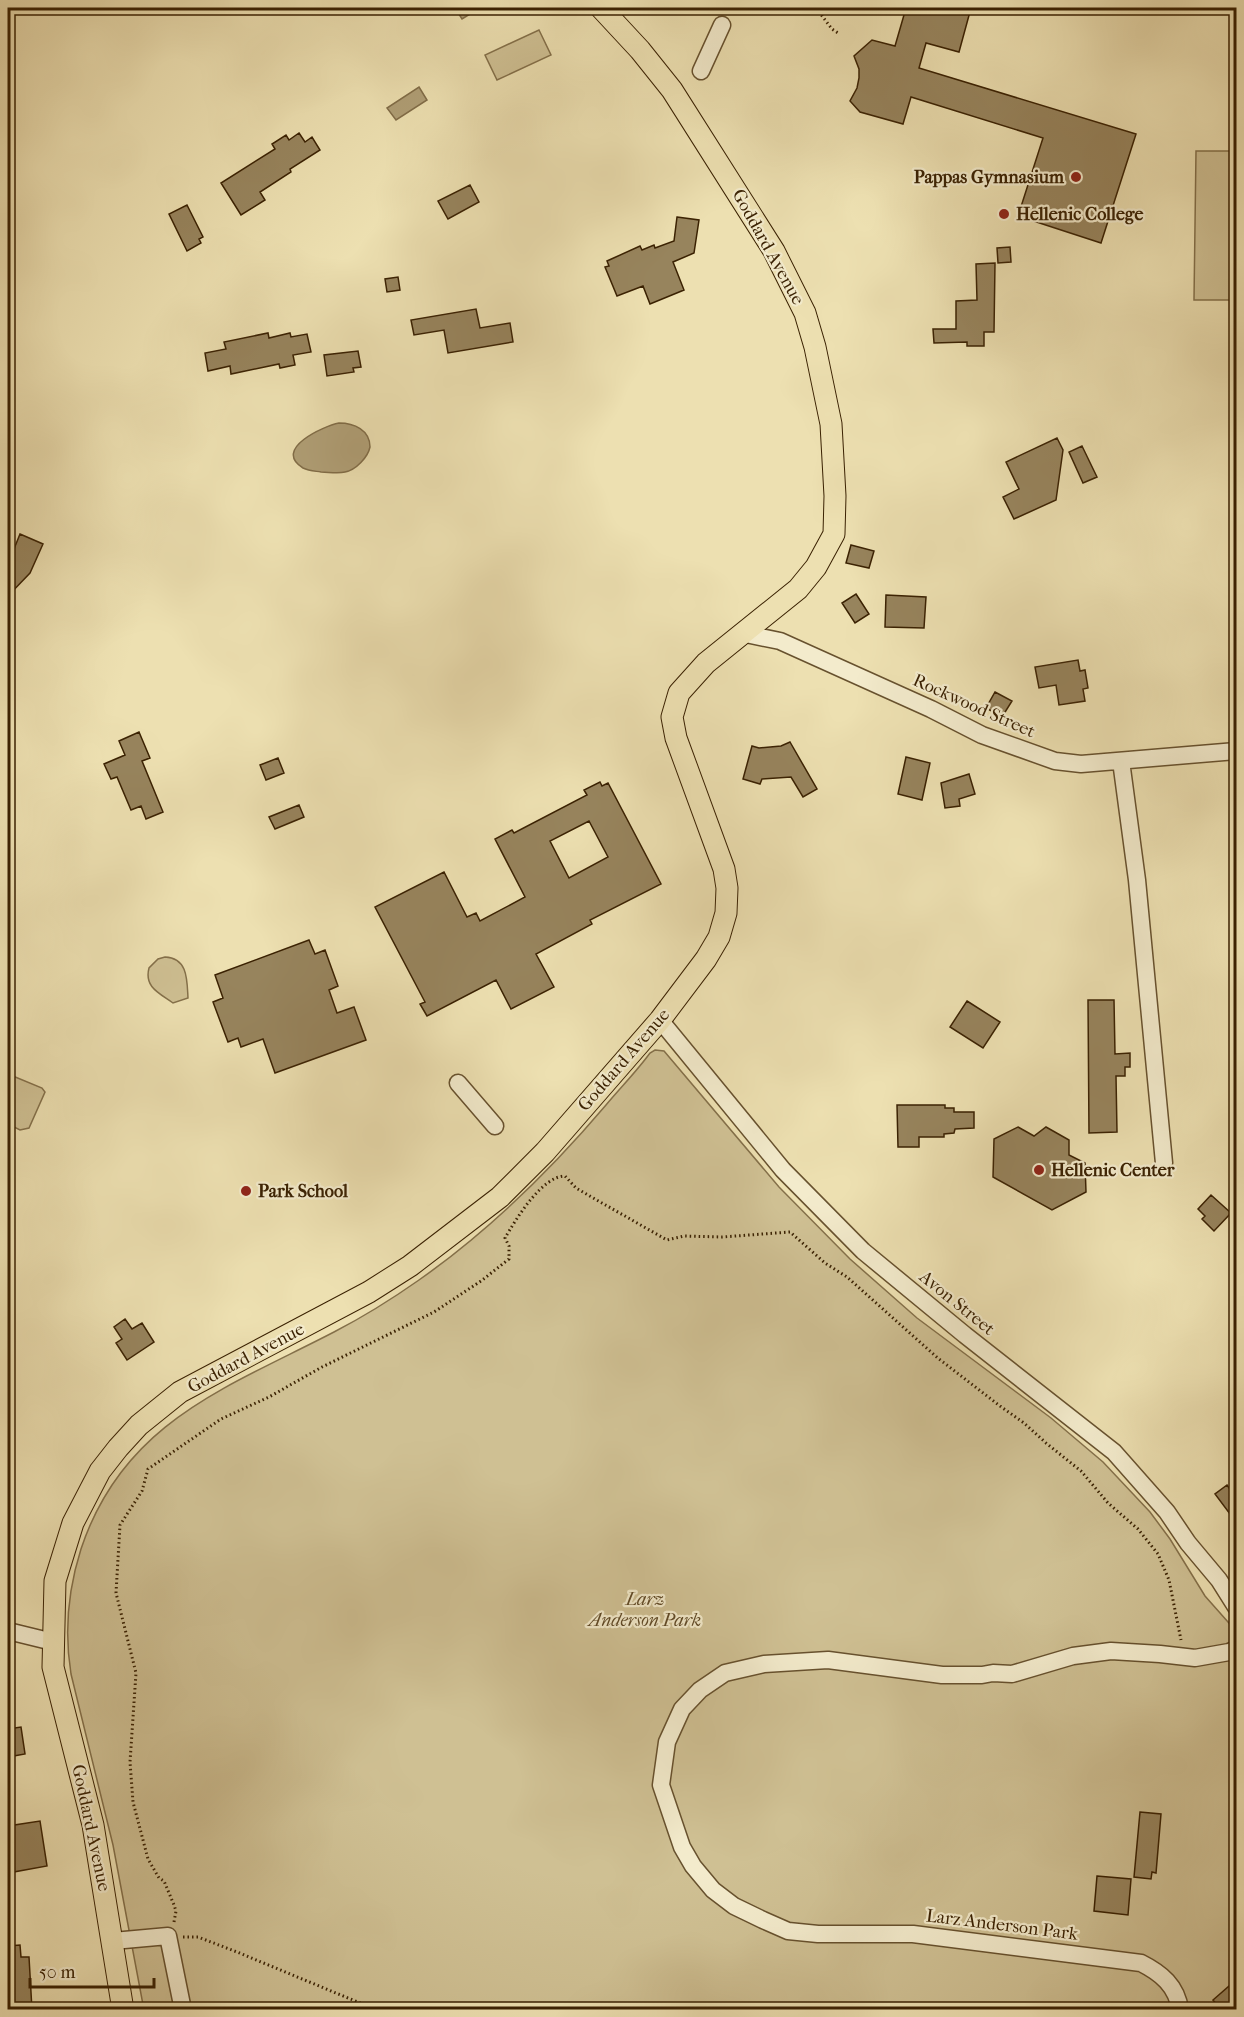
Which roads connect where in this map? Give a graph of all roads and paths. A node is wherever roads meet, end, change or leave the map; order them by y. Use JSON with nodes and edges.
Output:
{"nodes":[{"id":1,"x":601,"y":8,"type":"edge"},
{"id":2,"x":816,"y":8,"type":"edge"},
{"id":3,"x":1017,"y":8,"type":"edge"},
{"id":4,"x":1077,"y":8,"type":"edge"},
{"id":5,"x":722,"y":25,"type":"dead end"},
{"id":6,"x":838,"y":33,"type":"dead end"},
{"id":7,"x":701,"y":71,"type":"dead end"},
{"id":8,"x":741,"y":633,"type":"junction"},
{"id":9,"x":1236,"y":751,"type":"edge"},
{"id":10,"x":1121,"y":761,"type":"junction"},
{"id":11,"x":660,"y":1020,"type":"junction"},
{"id":12,"x":458,"y":1083,"type":"dead end"},
{"id":13,"x":495,"y":1126,"type":"dead end"},
{"id":14,"x":1164,"y":1163,"type":"dead end"},
{"id":15,"x":1236,"y":1607,"type":"edge"},
{"id":16,"x":8,"y":1631,"type":"edge"},
{"id":17,"x":53,"y":1642,"type":"junction"},
{"id":18,"x":1236,"y":1649,"type":"edge"},
{"id":19,"x":1180,"y":1656,"type":"junction"},
{"id":20,"x":168,"y":1936,"type":"junction"},
{"id":21,"x":113,"y":1941,"type":"junction"},
{"id":22,"x":123,"y":2010,"type":"edge"},
{"id":23,"x":183,"y":2010,"type":"edge"},
{"id":24,"x":377,"y":2010,"type":"edge"},
{"id":25,"x":1180,"y":2010,"type":"edge"}],
"edges":[{"from":1,"to":8,"type":"main road","name":"Goddard Avenue"},
{"from":2,"to":6,"type":"path"},
{"from":3,"to":4,"type":"path"},
{"from":5,"to":7,"type":"street"},
{"from":8,"to":10,"type":"street","name":"Rockwood Street"},
{"from":8,"to":11,"type":"main road","name":"Goddard Avenue"},
{"from":9,"to":10,"type":"street","name":"Rockwood Street"},
{"from":10,"to":14,"type":"street"},
{"from":11,"to":15,"type":"street","name":"Avon Street"},
{"from":11,"to":17,"type":"main road","name":"Goddard Avenue"},
{"from":12,"to":13,"type":"street"},
{"from":16,"to":17,"type":"street"},
{"from":17,"to":21,"type":"main road","name":"Goddard Avenue"},
{"from":18,"to":19,"type":"street","name":"Larz Anderson Park"},
{"from":19,"to":20,"type":"path"},
{"from":19,"to":25,"type":"street","name":"Larz Anderson Park"},
{"from":20,"to":21,"type":"street"},
{"from":20,"to":23,"type":"street"},
{"from":20,"to":24,"type":"path"},
{"from":21,"to":22,"type":"main road","name":"Goddard Avenue"}]}
